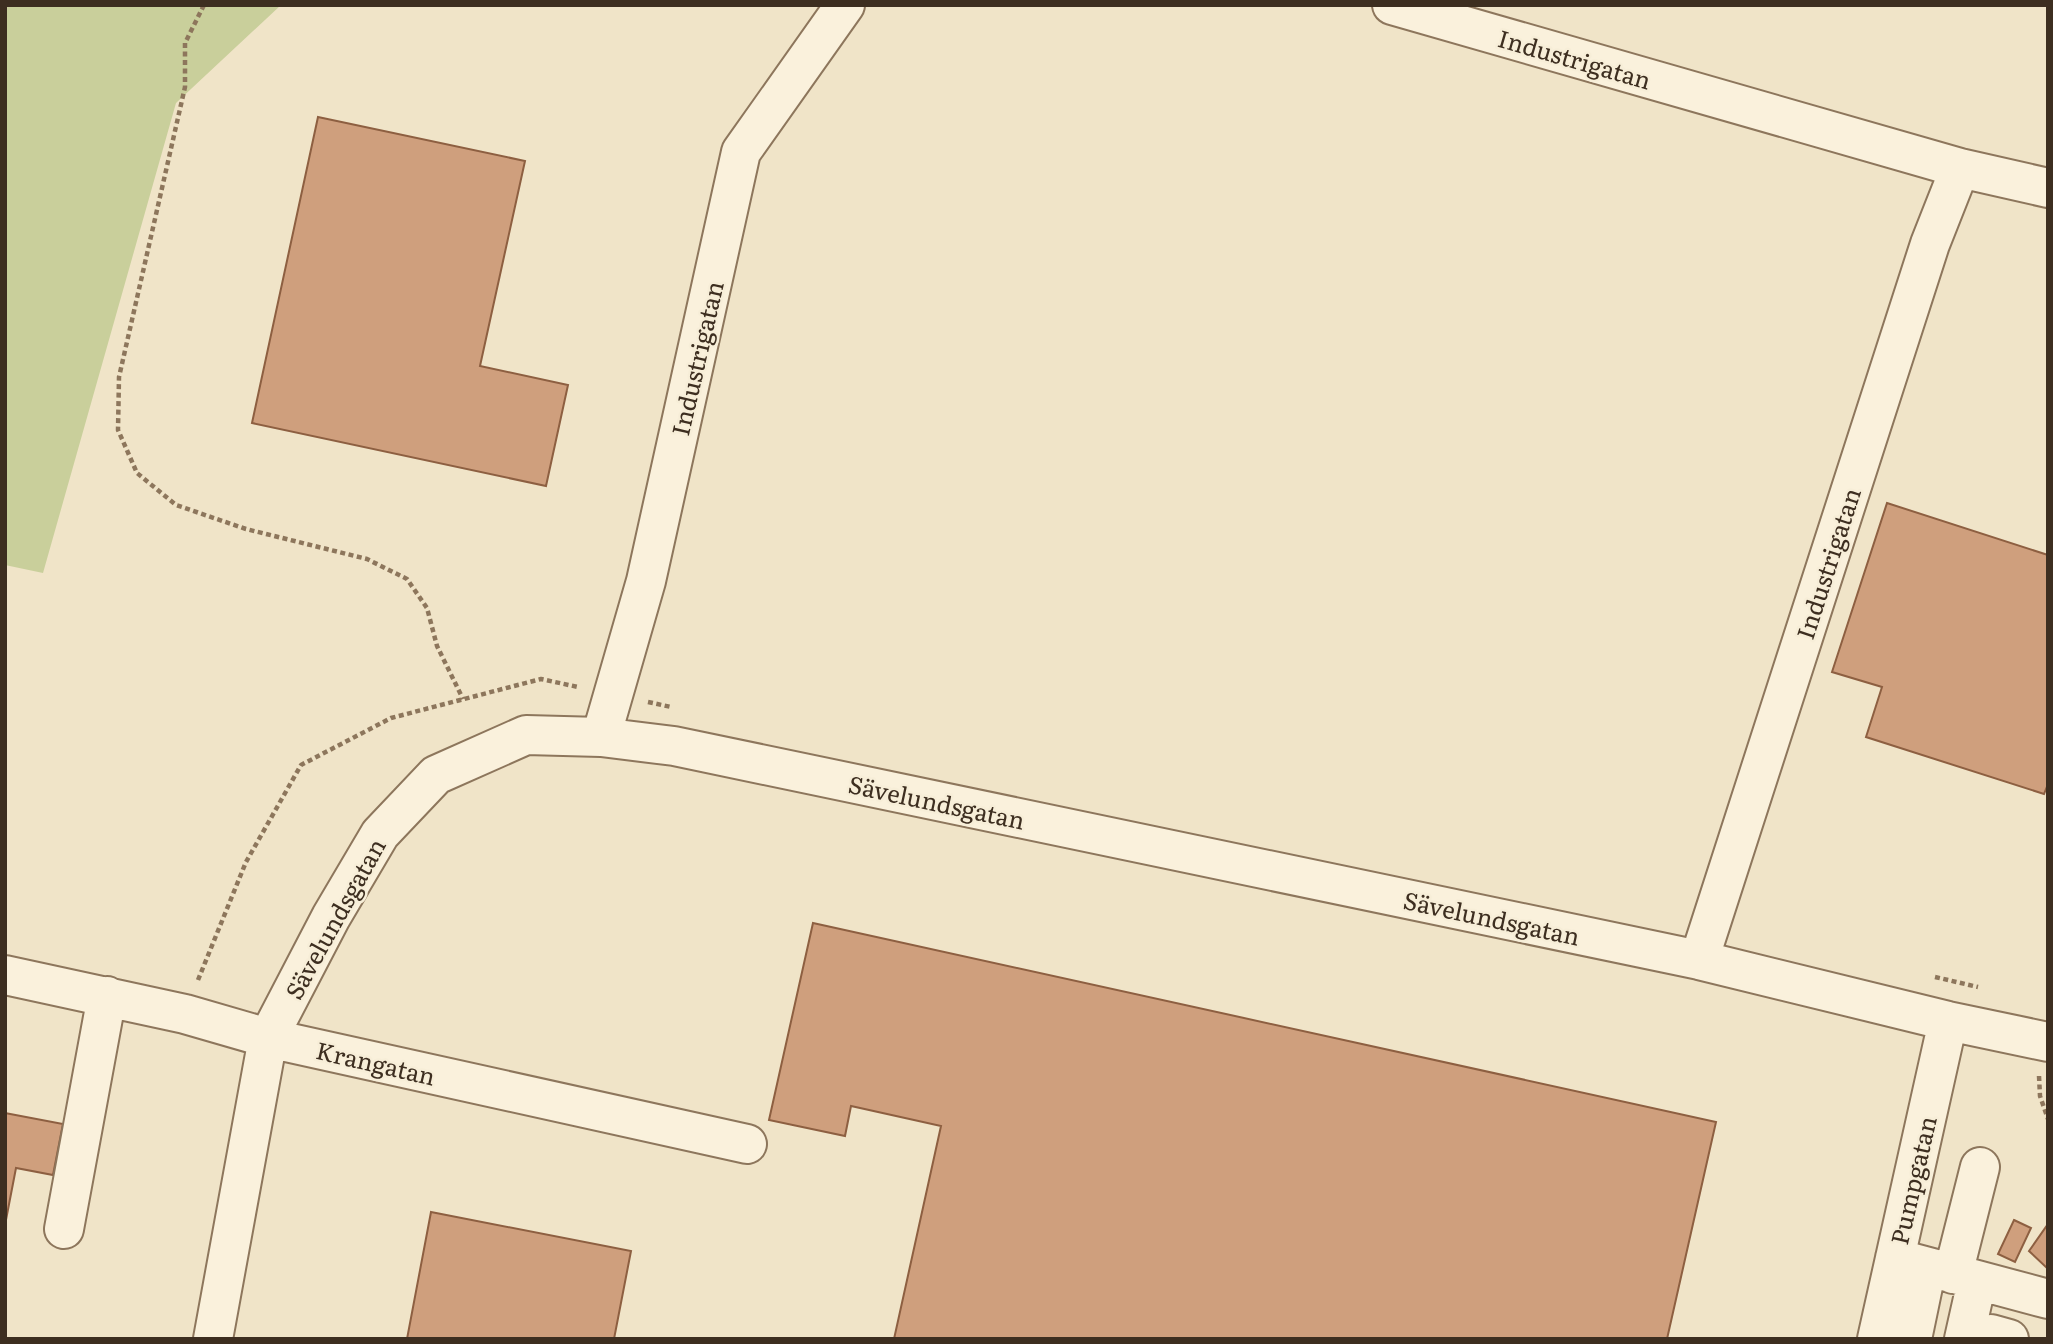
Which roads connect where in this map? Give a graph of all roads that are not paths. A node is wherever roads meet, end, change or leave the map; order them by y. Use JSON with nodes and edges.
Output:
{"nodes":[{"id":1,"x":845,"y":5,"type":"edge"},
{"id":2,"x":1392,"y":5,"type":"edge"},
{"id":3,"x":1960,"y":168,"type":"junction"},
{"id":4,"x":2048,"y":188,"type":"edge"},
{"id":5,"x":601,"y":737,"type":"junction"},
{"id":6,"x":1699,"y":960,"type":"junction"},
{"id":7,"x":5,"y":975,"type":"edge"},
{"id":8,"x":107,"y":996,"type":"junction"},
{"id":9,"x":1948,"y":1021,"type":"junction"},
{"id":10,"x":268,"y":1038,"type":"junction"},
{"id":11,"x":2048,"y":1042,"type":"edge"},
{"id":12,"x":747,"y":1144,"type":"dead end"},
{"id":13,"x":1980,"y":1167,"type":"dead end"},
{"id":14,"x":64,"y":1229,"type":"dead end"},
{"id":15,"x":1953,"y":1295,"type":"edge"},
{"id":16,"x":2048,"y":1299,"type":"edge"},
{"id":17,"x":2048,"y":1326,"type":"edge"},
{"id":18,"x":213,"y":1339,"type":"edge"},
{"id":19,"x":1877,"y":1339,"type":"edge"},
{"id":20,"x":1912,"y":1339,"type":"edge"},
{"id":21,"x":2009,"y":1339,"type":"edge"}],
"edges":[{"from":1,"to":5,"type":"street","name":"Industrigatan"},
{"from":2,"to":3,"type":"street","name":"Industrigatan"},
{"from":3,"to":4,"type":"street","name":"Industrigatan"},
{"from":3,"to":6,"type":"street","name":"Industrigatan"},
{"from":5,"to":6,"type":"street","name":"Sävelundsgatan"},
{"from":5,"to":10,"type":"street","name":"Sävelundsgatan"},
{"from":6,"to":9,"type":"street","name":"Sävelundsgatan"},
{"from":7,"to":8,"type":"street","name":"Krangatan"},
{"from":8,"to":10,"type":"street","name":"Krangatan"},
{"from":8,"to":14,"type":"street"},
{"from":9,"to":11,"type":"street","name":"Sävelundsgatan"},
{"from":9,"to":15,"type":"street","name":"Pumpgatan"},
{"from":10,"to":12,"type":"street","name":"Krangatan"},
{"from":10,"to":18,"type":"street","name":"Sävelundsgatan"},
{"from":13,"to":15,"type":"street"},
{"from":15,"to":16,"type":"street"},
{"from":15,"to":17,"type":"street"},
{"from":15,"to":19,"type":"street","name":"Pumpgatan"},
{"from":15,"to":20,"type":"street"},
{"from":15,"to":21,"type":"street"}]}
